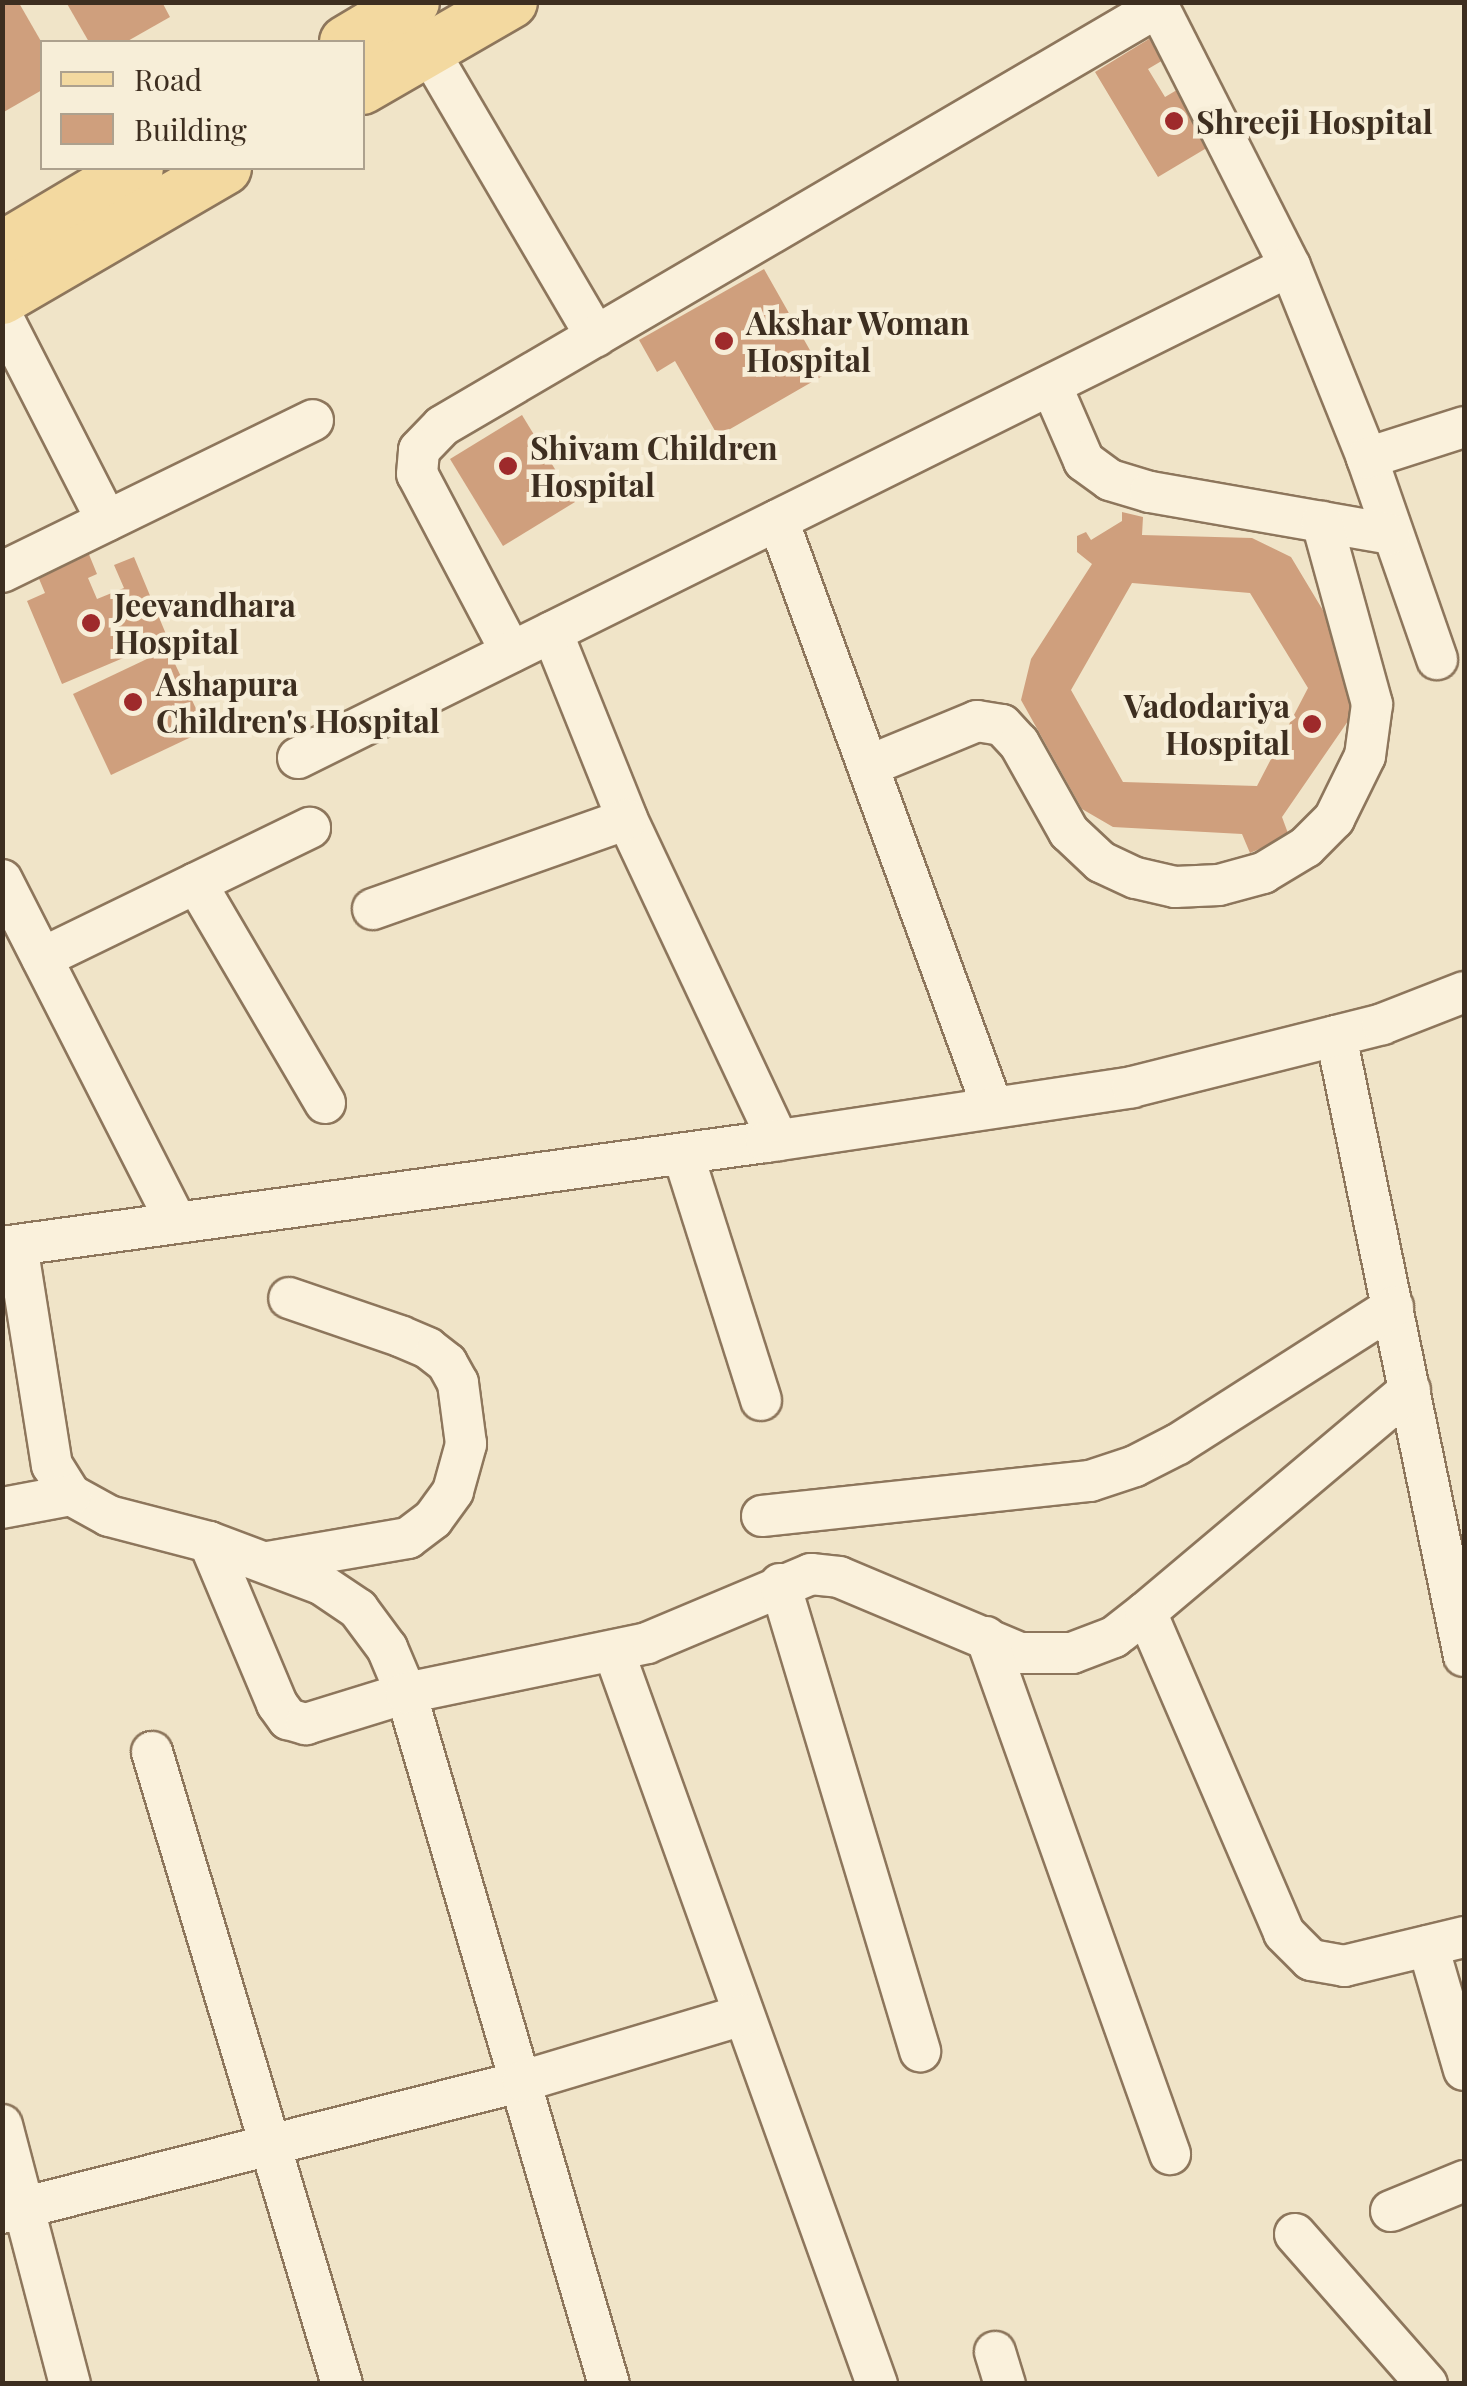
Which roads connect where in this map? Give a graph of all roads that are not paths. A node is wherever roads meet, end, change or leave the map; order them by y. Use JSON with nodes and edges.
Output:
{"nodes":[{"id":1,"x":511,"y":2,"type":"edge"},
{"id":2,"x":1157,"y":4,"type":"edge"},
{"id":3,"x":420,"y":26,"type":"edge"},
{"id":4,"x":355,"y":40,"type":"edge"},
{"id":5,"x":365,"y":85,"type":"edge"},
{"id":6,"x":133,"y":170,"type":"edge"},
{"id":7,"x":222,"y":170,"type":"edge"},
{"id":8,"x":4,"y":243,"type":"edge"},
{"id":9,"x":1290,"y":266,"type":"junction"},
{"id":10,"x":2,"y":298,"type":"edge"},
{"id":11,"x":2,"y":316,"type":"edge"},
{"id":12,"x":596,"y":336,"type":"junction"},
{"id":13,"x":1051,"y":385,"type":"junction"},
{"id":14,"x":313,"y":420,"type":"dead end"},
{"id":15,"x":1464,"y":427,"type":"edge"},
{"id":16,"x":1367,"y":458,"type":"junction"},
{"id":17,"x":778,"y":520,"type":"junction"},
{"id":18,"x":107,"y":521,"type":"junction"},
{"id":19,"x":1322,"y":522,"type":"junction"},
{"id":20,"x":1390,"y":534,"type":"junction"},
{"id":21,"x":2,"y":572,"type":"edge"},
{"id":22,"x":552,"y":632,"type":"junction"},
{"id":23,"x":511,"y":652,"type":"junction"},
{"id":24,"x":1437,"y":659,"type":"dead end"},
{"id":25,"x":298,"y":758,"type":"dead end"},
{"id":26,"x":868,"y":766,"type":"junction"},
{"id":27,"x":626,"y":819,"type":"junction"},
{"id":28,"x":310,"y":828,"type":"dead end"},
{"id":29,"x":2,"y":880,"type":"edge"},
{"id":30,"x":196,"y":883,"type":"junction"},
{"id":31,"x":374,"y":910,"type":"dead end"},
{"id":32,"x":42,"y":958,"type":"junction"},
{"id":33,"x":1464,"y":992,"type":"edge"},
{"id":34,"x":1336,"y":1036,"type":"junction"},
{"id":35,"x":325,"y":1103,"type":"dead end"},
{"id":36,"x":992,"y":1106,"type":"junction"},
{"id":37,"x":778,"y":1140,"type":"junction"},
{"id":38,"x":683,"y":1154,"type":"junction"},
{"id":39,"x":177,"y":1223,"type":"junction"},
{"id":40,"x":10,"y":1246,"type":"edge"},
{"id":41,"x":289,"y":1298,"type":"dead end"},
{"id":42,"x":1393,"y":1307,"type":"junction"},
{"id":43,"x":1410,"y":1390,"type":"junction"},
{"id":44,"x":761,"y":1400,"type":"dead end"},
{"id":45,"x":71,"y":1496,"type":"junction"},
{"id":46,"x":2,"y":1508,"type":"edge"},
{"id":47,"x":762,"y":1516,"type":"dead end"},
{"id":48,"x":208,"y":1542,"type":"junction"},
{"id":49,"x":268,"y":1562,"type":"junction"},
{"id":50,"x":780,"y":1584,"type":"junction"},
{"id":51,"x":1146,"y":1612,"type":"junction"},
{"id":52,"x":986,"y":1637,"type":"junction"},
{"id":53,"x":614,"y":1652,"type":"junction"},
{"id":54,"x":1464,"y":1656,"type":"edge"},
{"id":55,"x":406,"y":1693,"type":"junction"},
{"id":56,"x":152,"y":1752,"type":"dead end"},
{"id":57,"x":1446,"y":1941,"type":"edge"},
{"id":58,"x":743,"y":2014,"type":"junction"},
{"id":59,"x":920,"y":2052,"type":"dead end"},
{"id":60,"x":1464,"y":2070,"type":"edge"},
{"id":61,"x":523,"y":2081,"type":"junction"},
{"id":62,"x":2,"y":2125,"type":"edge"},
{"id":63,"x":269,"y":2145,"type":"junction"},
{"id":64,"x":1170,"y":2154,"type":"dead end"},
{"id":65,"x":1464,"y":2181,"type":"edge"},
{"id":66,"x":13,"y":2210,"type":"edge"},
{"id":67,"x":1391,"y":2210,"type":"dead end"},
{"id":68,"x":1295,"y":2234,"type":"dead end"},
{"id":69,"x":70,"y":2384,"type":"edge"},
{"id":70,"x":342,"y":2384,"type":"edge"},
{"id":71,"x":609,"y":2384,"type":"edge"},
{"id":72,"x":878,"y":2384,"type":"edge"},
{"id":73,"x":1427,"y":2384,"type":"edge"}],
"edges":[{"from":1,"to":3,"type":"main road"},
{"from":2,"to":9,"type":"street"},
{"from":2,"to":12,"type":"street"},
{"from":3,"to":4,"type":"main road"},
{"from":3,"to":5,"type":"main road"},
{"from":3,"to":12,"type":"street"},
{"from":6,"to":8,"type":"main road"},
{"from":7,"to":10,"type":"main road"},
{"from":9,"to":13,"type":"street"},
{"from":9,"to":16,"type":"street"},
{"from":11,"to":18,"type":"street"},
{"from":12,"to":23,"type":"street"},
{"from":13,"to":17,"type":"street"},
{"from":13,"to":19,"type":"street"},
{"from":14,"to":18,"type":"street"},
{"from":15,"to":16,"type":"street"},
{"from":16,"to":20,"type":"street"},
{"from":17,"to":22,"type":"street"},
{"from":17,"to":26,"type":"street"},
{"from":18,"to":21,"type":"street"},
{"from":19,"to":20,"type":"street"},
{"from":19,"to":26,"type":"street"},
{"from":20,"to":24,"type":"street"},
{"from":22,"to":23,"type":"street"},
{"from":22,"to":27,"type":"street"},
{"from":23,"to":25,"type":"street"},
{"from":26,"to":36,"type":"street"},
{"from":27,"to":31,"type":"street"},
{"from":27,"to":37,"type":"street"},
{"from":28,"to":30,"type":"street"},
{"from":29,"to":32,"type":"street"},
{"from":30,"to":32,"type":"street"},
{"from":30,"to":35,"type":"street"},
{"from":32,"to":39,"type":"street"},
{"from":33,"to":34,"type":"street"},
{"from":34,"to":36,"type":"street"},
{"from":34,"to":42,"type":"street"},
{"from":36,"to":37,"type":"street"},
{"from":37,"to":38,"type":"street"},
{"from":38,"to":39,"type":"street"},
{"from":38,"to":44,"type":"street"},
{"from":39,"to":40,"type":"street"},
{"from":40,"to":45,"type":"street"},
{"from":41,"to":49,"type":"street"},
{"from":42,"to":43,"type":"street"},
{"from":42,"to":47,"type":"street"},
{"from":43,"to":51,"type":"street"},
{"from":43,"to":54,"type":"street"},
{"from":45,"to":46,"type":"street"},
{"from":45,"to":48,"type":"street"},
{"from":48,"to":49,"type":"street"},
{"from":48,"to":55,"type":"street"},
{"from":49,"to":55,"type":"street"},
{"from":50,"to":52,"type":"street"},
{"from":50,"to":53,"type":"street"},
{"from":50,"to":59,"type":"street"},
{"from":51,"to":52,"type":"street"},
{"from":51,"to":57,"type":"street"},
{"from":52,"to":64,"type":"street"},
{"from":53,"to":55,"type":"street"},
{"from":53,"to":58,"type":"street"},
{"from":55,"to":61,"type":"street"},
{"from":56,"to":63,"type":"street"},
{"from":57,"to":60,"type":"street"},
{"from":58,"to":61,"type":"street"},
{"from":58,"to":72,"type":"street"},
{"from":61,"to":63,"type":"street"},
{"from":61,"to":71,"type":"street"},
{"from":62,"to":66,"type":"street"},
{"from":63,"to":66,"type":"street"},
{"from":63,"to":70,"type":"street"},
{"from":65,"to":67,"type":"street"},
{"from":66,"to":69,"type":"street"},
{"from":68,"to":73,"type":"street"}]}
